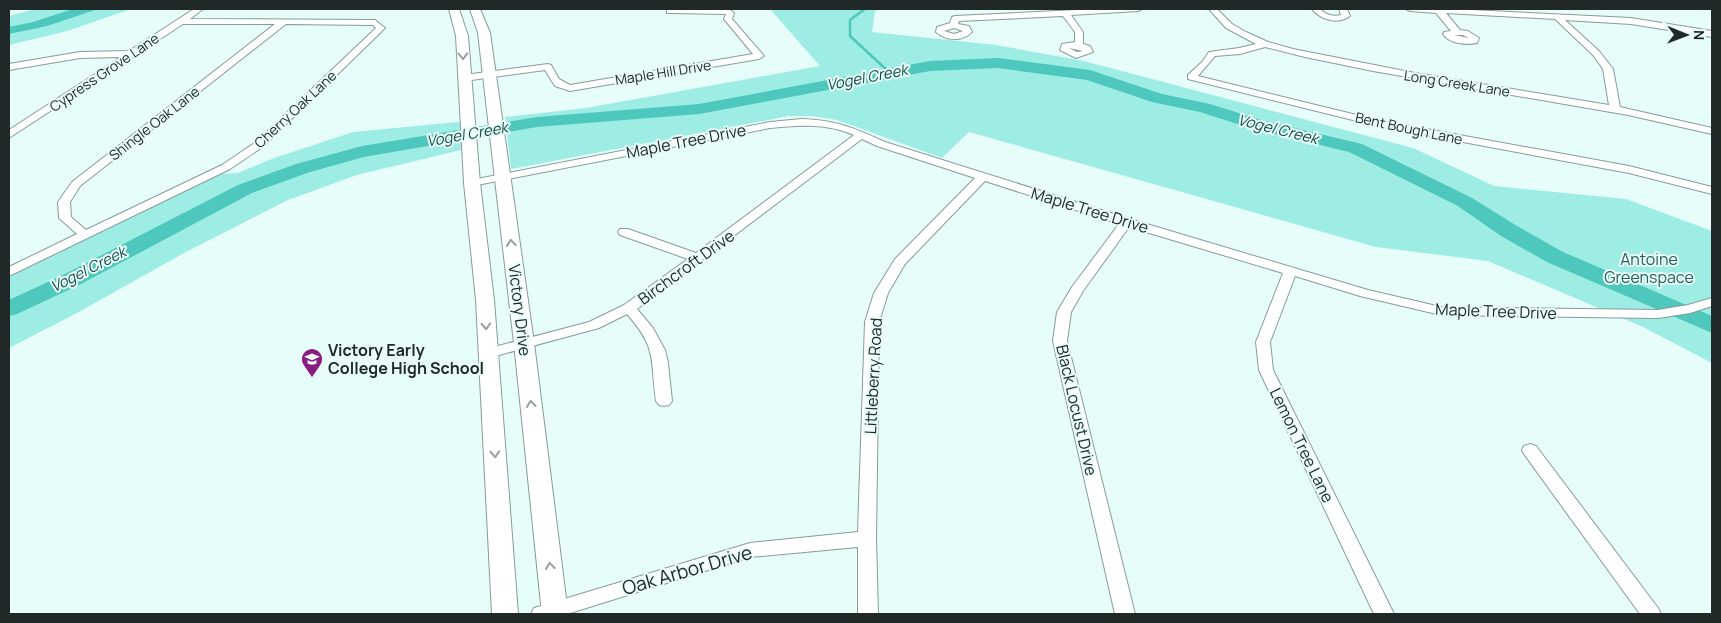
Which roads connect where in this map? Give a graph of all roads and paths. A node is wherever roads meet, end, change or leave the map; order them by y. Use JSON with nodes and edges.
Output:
{"nodes":[{"id":1,"x":199,"y":9,"type":"edge"},
{"id":2,"x":454,"y":9,"type":"edge"},
{"id":3,"x":475,"y":9,"type":"edge"},
{"id":4,"x":671,"y":9,"type":"edge"},
{"id":5,"x":1138,"y":9,"type":"edge"},
{"id":6,"x":1213,"y":9,"type":"edge"},
{"id":7,"x":1316,"y":9,"type":"edge"},
{"id":8,"x":1343,"y":9,"type":"edge"},
{"id":9,"x":1410,"y":9,"type":"edge"},
{"id":10,"x":1439,"y":10,"type":"junction"},
{"id":11,"x":1065,"y":12,"type":"junction"},
{"id":12,"x":1557,"y":17,"type":"junction"},
{"id":13,"x":180,"y":21,"type":"junction"},
{"id":14,"x":283,"y":22,"type":"junction"},
{"id":15,"x":375,"y":23,"type":"joint"},
{"id":16,"x":954,"y":25,"type":"dead end"},
{"id":17,"x":1457,"y":32,"type":"dead end"},
{"id":18,"x":1712,"y":34,"type":"edge"},
{"id":19,"x":1265,"y":44,"type":"junction"},
{"id":20,"x":1079,"y":45,"type":"dead end"},
{"id":21,"x":130,"y":54,"type":"junction"},
{"id":22,"x":9,"y":67,"type":"edge"},
{"id":23,"x":488,"y":75,"type":"junction"},
{"id":24,"x":464,"y":78,"type":"junction"},
{"id":25,"x":1614,"y":108,"type":"junction"},
{"id":26,"x":496,"y":129,"type":"joint"},
{"id":27,"x":1712,"y":131,"type":"edge"},
{"id":28,"x":9,"y":135,"type":"edge"},
{"id":29,"x":861,"y":135,"type":"junction"},
{"id":30,"x":503,"y":177,"type":"junction"},
{"id":31,"x":982,"y":177,"type":"junction"},
{"id":32,"x":472,"y":183,"type":"junction"},
{"id":33,"x":1712,"y":191,"type":"edge"},
{"id":34,"x":1126,"y":222,"type":"junction"},
{"id":35,"x":624,"y":232,"type":"dead end"},
{"id":36,"x":85,"y":235,"type":"junction"},
{"id":37,"x":697,"y":258,"type":"junction"},
{"id":38,"x":9,"y":272,"type":"edge"},
{"id":39,"x":1290,"y":272,"type":"junction"},
{"id":40,"x":1712,"y":302,"type":"edge"},
{"id":41,"x":629,"y":308,"type":"junction"},
{"id":42,"x":1635,"y":314,"type":"joint"},
{"id":43,"x":524,"y":343,"type":"junction"},
{"id":44,"x":488,"y":353,"type":"junction"},
{"id":45,"x":664,"y":401,"type":"dead end"},
{"id":46,"x":1530,"y":450,"type":"dead end"},
{"id":47,"x":867,"y":540,"type":"junction"},
{"id":48,"x":550,"y":613,"type":"edge"},
{"id":49,"x":505,"y":614,"type":"edge"},
{"id":50,"x":868,"y":614,"type":"edge"},
{"id":51,"x":1125,"y":614,"type":"edge"},
{"id":52,"x":1384,"y":614,"type":"edge"},
{"id":53,"x":1651,"y":614,"type":"edge"}],
"edges":[{"from":1,"to":13,"type":"street","name":"Cypress Grove Lane"},
{"from":2,"to":24,"type":"main road","name":"Victory Drive","one_way":true},
{"from":3,"to":23,"type":"main road","name":"Victory Drive"},
{"from":4,"to":23,"type":"street","name":"Maple Hill Drive"},
{"from":5,"to":11,"type":"street"},
{"from":6,"to":19,"type":"street","name":"Long Creek Lane"},
{"from":7,"to":8,"type":"street"},
{"from":9,"to":10,"type":"street"},
{"from":10,"to":12,"type":"street"},
{"from":10,"to":17,"type":"street"},
{"from":11,"to":16,"type":"street"},
{"from":11,"to":20,"type":"street"},
{"from":12,"to":18,"type":"street"},
{"from":12,"to":25,"type":"street"},
{"from":13,"to":14,"type":"street"},
{"from":13,"to":21,"type":"street","name":"Cypress Grove Lane"},
{"from":14,"to":15,"type":"street"},
{"from":14,"to":36,"type":"street","name":"Shingle Oak Lane"},
{"from":15,"to":36,"type":"street","name":"Cherry Oak Lane"},
{"from":19,"to":25,"type":"street","name":"Long Creek Lane"},
{"from":19,"to":33,"type":"street","name":"Bent Bough Lane"},
{"from":21,"to":22,"type":"street"},
{"from":21,"to":28,"type":"street","name":"Cypress Grove Lane"},
{"from":23,"to":24,"type":"street","name":"Maple Hill Drive"},
{"from":23,"to":26,"type":"main road","name":"Victory Drive"},
{"from":24,"to":32,"type":"main road","name":"Victory Drive"},
{"from":25,"to":27,"type":"street","name":"Long Creek Lane"},
{"from":26,"to":30,"type":"main road","name":"Victory Drive"},
{"from":29,"to":30,"type":"street","name":"Maple Tree Drive"},
{"from":29,"to":31,"type":"street","name":"Maple Tree Drive"},
{"from":29,"to":37,"type":"street","name":"Birchcroft Drive"},
{"from":30,"to":32,"type":"street","name":"Maple Tree Drive"},
{"from":43,"to":30,"type":"main road","name":"Victory Drive","one_way":true},
{"from":31,"to":34,"type":"street","name":"Maple Tree Drive"},
{"from":31,"to":47,"type":"street","name":"Littleberry Road"},
{"from":32,"to":44,"type":"main road","name":"Victory Drive","one_way":true},
{"from":34,"to":39,"type":"street","name":"Maple Tree Drive"},
{"from":34,"to":51,"type":"street","name":"Black Locust Drive"},
{"from":35,"to":37,"type":"street"},
{"from":36,"to":38,"type":"street"},
{"from":37,"to":41,"type":"street","name":"Birchcroft Drive"},
{"from":39,"to":42,"type":"street","name":"Maple Tree Drive"},
{"from":39,"to":52,"type":"street","name":"Lemon Tree Lane"},
{"from":40,"to":42,"type":"street","name":"Maple Tree Drive"},
{"from":41,"to":43,"type":"street","name":"Birchcroft Drive"},
{"from":41,"to":45,"type":"street"},
{"from":43,"to":44,"type":"street","name":"Birchcroft Drive"},
{"from":48,"to":43,"type":"main road","name":"Victory Drive","one_way":true},
{"from":44,"to":49,"type":"main road","name":"Victory Drive","one_way":true},
{"from":46,"to":53,"type":"street"},
{"from":47,"to":48,"type":"street","name":"Oak Arbor Drive"},
{"from":47,"to":50,"type":"street","name":"Littleberry Road"}]}
